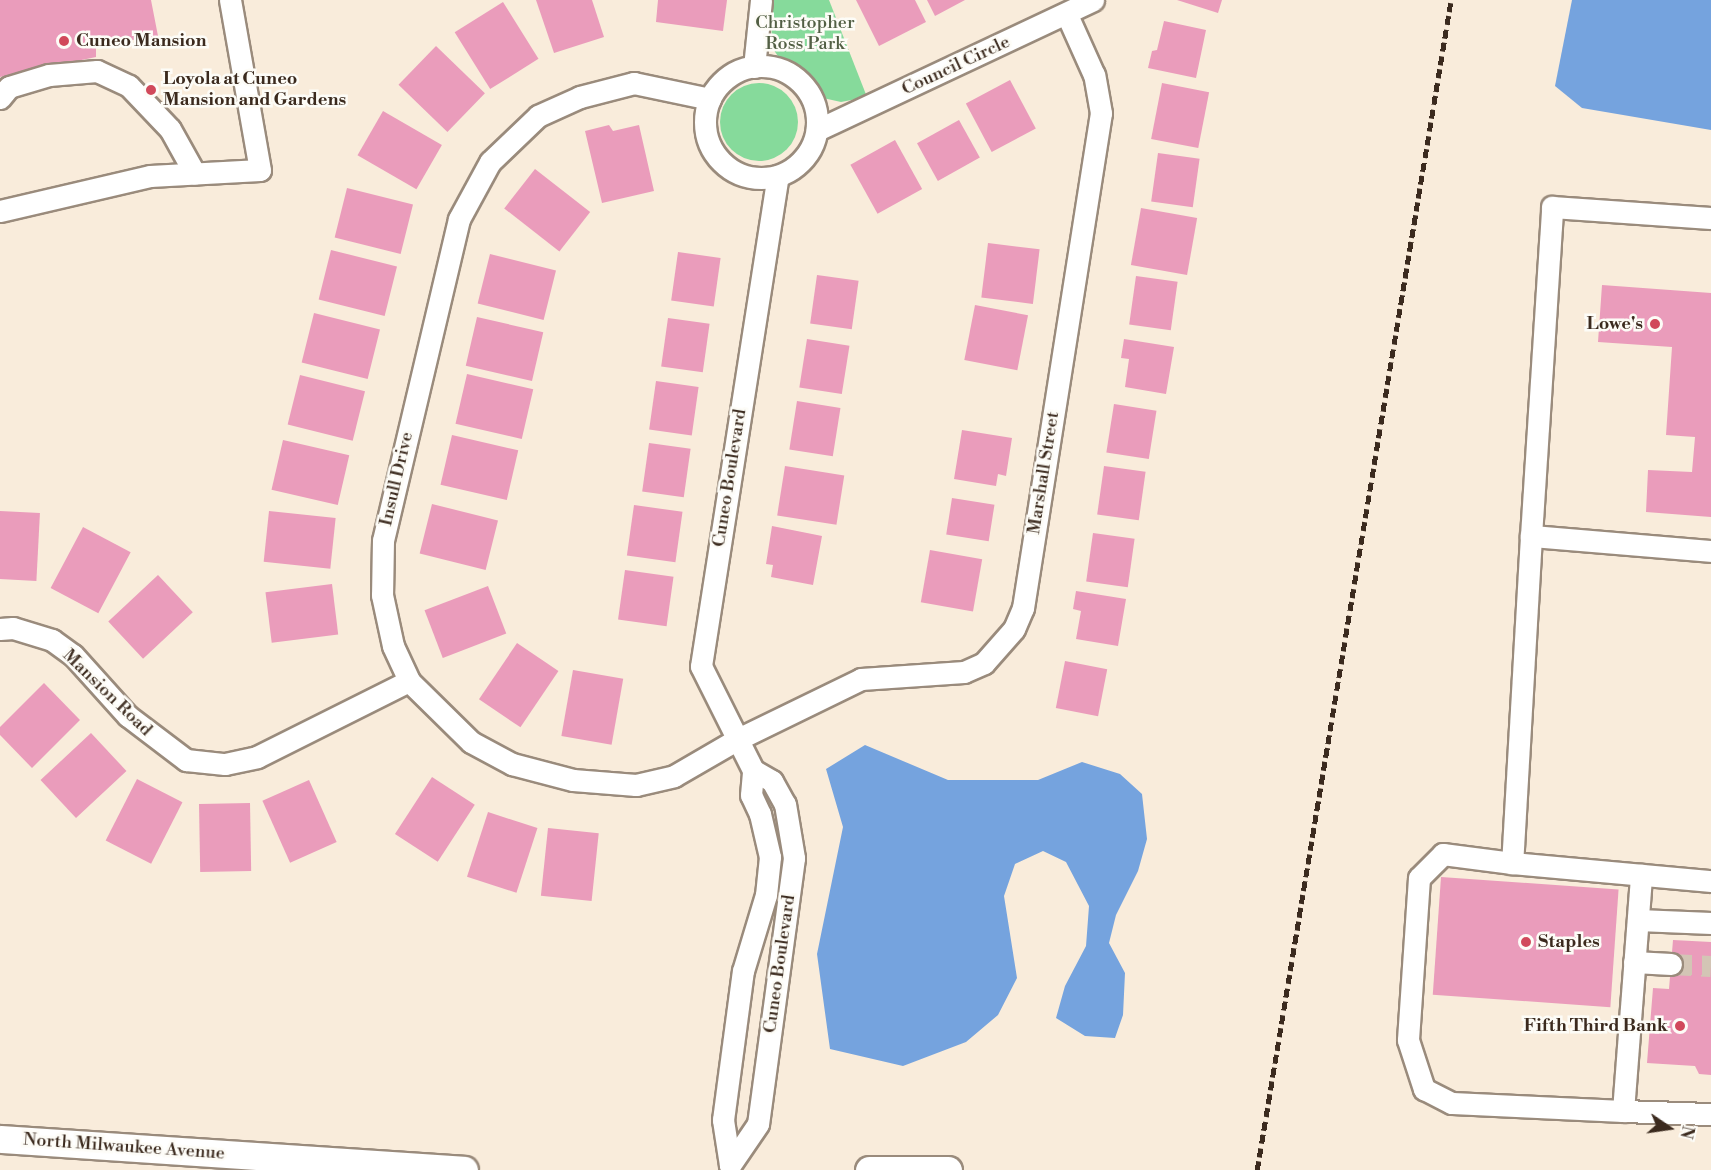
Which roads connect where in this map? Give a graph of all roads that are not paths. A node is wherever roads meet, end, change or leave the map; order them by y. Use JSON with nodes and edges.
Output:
{"nodes":[{"id":1,"x":230,"y":0,"type":"edge"},
{"id":2,"x":760,"y":0,"type":"edge"},
{"id":3,"x":1093,"y":0,"type":"edge"},
{"id":4,"x":1067,"y":15,"type":"junction"},
{"id":5,"x":753,"y":67,"type":"junction"},
{"id":6,"x":0,"y":98,"type":"edge"},
{"id":7,"x":710,"y":99,"type":"junction"},
{"id":8,"x":817,"y":130,"type":"junction"},
{"id":9,"x":195,"y":174,"type":"junction"},
{"id":10,"x":778,"y":176,"type":"junction"},
{"id":11,"x":0,"y":211,"type":"edge"},
{"id":12,"x":1711,"y":218,"type":"edge"},
{"id":13,"x":1531,"y":536,"type":"junction"},
{"id":14,"x":1711,"y":551,"type":"edge"},
{"id":15,"x":0,"y":629,"type":"edge"},
{"id":16,"x":409,"y":681,"type":"junction"},
{"id":17,"x":736,"y":740,"type":"junction"},
{"id":18,"x":753,"y":770,"type":"junction"},
{"id":19,"x":1512,"y":863,"type":"junction"},
{"id":20,"x":1641,"y":875,"type":"junction"},
{"id":21,"x":1711,"y":881,"type":"edge"},
{"id":22,"x":1638,"y":920,"type":"junction"},
{"id":23,"x":1711,"y":923,"type":"edge"},
{"id":24,"x":756,"y":927,"type":"junction"},
{"id":25,"x":785,"y":931,"type":"junction"},
{"id":26,"x":1634,"y":962,"type":"junction"},
{"id":27,"x":1671,"y":964,"type":"tunnel mouth"},
{"id":28,"x":1623,"y":1111,"type":"junction"},
{"id":29,"x":1711,"y":1114,"type":"edge"},
{"id":30,"x":0,"y":1140,"type":"edge"},
{"id":31,"x":729,"y":1167,"type":"edge"},
{"id":32,"x":464,"y":1170,"type":"edge"},
{"id":33,"x":869,"y":1170,"type":"edge"},
{"id":34,"x":948,"y":1170,"type":"edge"}],
"edges":[{"from":1,"to":9,"type":"street"},
{"from":2,"to":5,"type":"street"},
{"from":3,"to":4,"type":"street","name":"Council Circle"},
{"from":4,"to":8,"type":"street","name":"Council Circle"},
{"from":4,"to":17,"type":"street","name":"Marshall Street"},
{"from":5,"to":7,"type":"street"},
{"from":5,"to":8,"type":"street"},
{"from":6,"to":9,"type":"street"},
{"from":7,"to":10,"type":"street"},
{"from":7,"to":16,"type":"street","name":"Insull Drive"},
{"from":8,"to":10,"type":"street"},
{"from":9,"to":11,"type":"street"},
{"from":10,"to":17,"type":"street","name":"Cuneo Boulevard"},
{"from":12,"to":13,"type":"street"},
{"from":13,"to":14,"type":"street"},
{"from":13,"to":19,"type":"street"},
{"from":15,"to":16,"type":"street","name":"Mansion Road"},
{"from":16,"to":17,"type":"street","name":"Insull Drive"},
{"from":17,"to":18,"type":"street","name":"Cuneo Boulevard"},
{"from":18,"to":24,"type":"street","name":"Cuneo Boulevard"},
{"from":18,"to":25,"type":"street","name":"Cuneo Boulevard"},
{"from":19,"to":20,"type":"street"},
{"from":19,"to":28,"type":"street"},
{"from":20,"to":21,"type":"street"},
{"from":20,"to":22,"type":"street"},
{"from":22,"to":23,"type":"street"},
{"from":22,"to":26,"type":"street"},
{"from":24,"to":25,"type":"street"},
{"from":24,"to":31,"type":"street","name":"Cuneo Boulevard"},
{"from":25,"to":31,"type":"street","name":"Cuneo Boulevard"},
{"from":26,"to":27,"type":"street"},
{"from":26,"to":28,"type":"street"},
{"from":28,"to":29,"type":"street"},
{"from":30,"to":32,"type":"main road","name":"North Milwaukee Avenue"},
{"from":33,"to":34,"type":"main road"}]}
